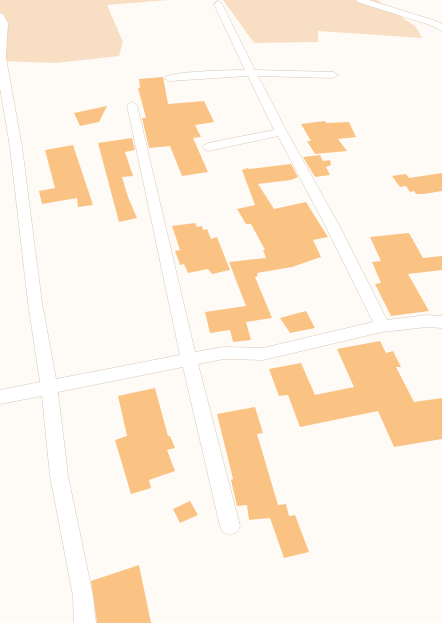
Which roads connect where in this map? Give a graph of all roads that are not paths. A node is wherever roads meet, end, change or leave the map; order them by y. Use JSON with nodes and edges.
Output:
{"nodes":[{"id":1,"x":360,"y":0,"type":"edge"},
{"id":2,"x":218,"y":4,"type":"dead end"},
{"id":3,"x":0,"y":16,"type":"edge"},
{"id":4,"x":442,"y":28,"type":"edge"},
{"id":5,"x":252,"y":73,"type":"junction"},
{"id":6,"x":333,"y":75,"type":"dead end"},
{"id":7,"x":169,"y":78,"type":"dead end"},
{"id":8,"x":132,"y":104,"type":"dead end"},
{"id":9,"x":281,"y":132,"type":"junction"},
{"id":10,"x":208,"y":147,"type":"dead end"},
{"id":11,"x":442,"y":322,"type":"edge"},
{"id":12,"x":382,"y":326,"type":"junction"},
{"id":13,"x":189,"y":359,"type":"junction"},
{"id":14,"x":49,"y":388,"type":"junction"},
{"id":15,"x":0,"y":397,"type":"edge"},
{"id":16,"x":230,"y":526,"type":"dead end"},
{"id":17,"x":85,"y":623,"type":"edge"}],
"edges":[{"from":1,"to":4,"type":"street"},
{"from":2,"to":5,"type":"street"},
{"from":3,"to":14,"type":"street"},
{"from":5,"to":6,"type":"street"},
{"from":5,"to":7,"type":"street"},
{"from":5,"to":9,"type":"street"},
{"from":8,"to":13,"type":"street"},
{"from":9,"to":10,"type":"street"},
{"from":9,"to":12,"type":"street"},
{"from":11,"to":12,"type":"street"},
{"from":12,"to":13,"type":"street"},
{"from":13,"to":14,"type":"street"},
{"from":13,"to":16,"type":"street"},
{"from":14,"to":15,"type":"street"},
{"from":14,"to":17,"type":"street"}]}
